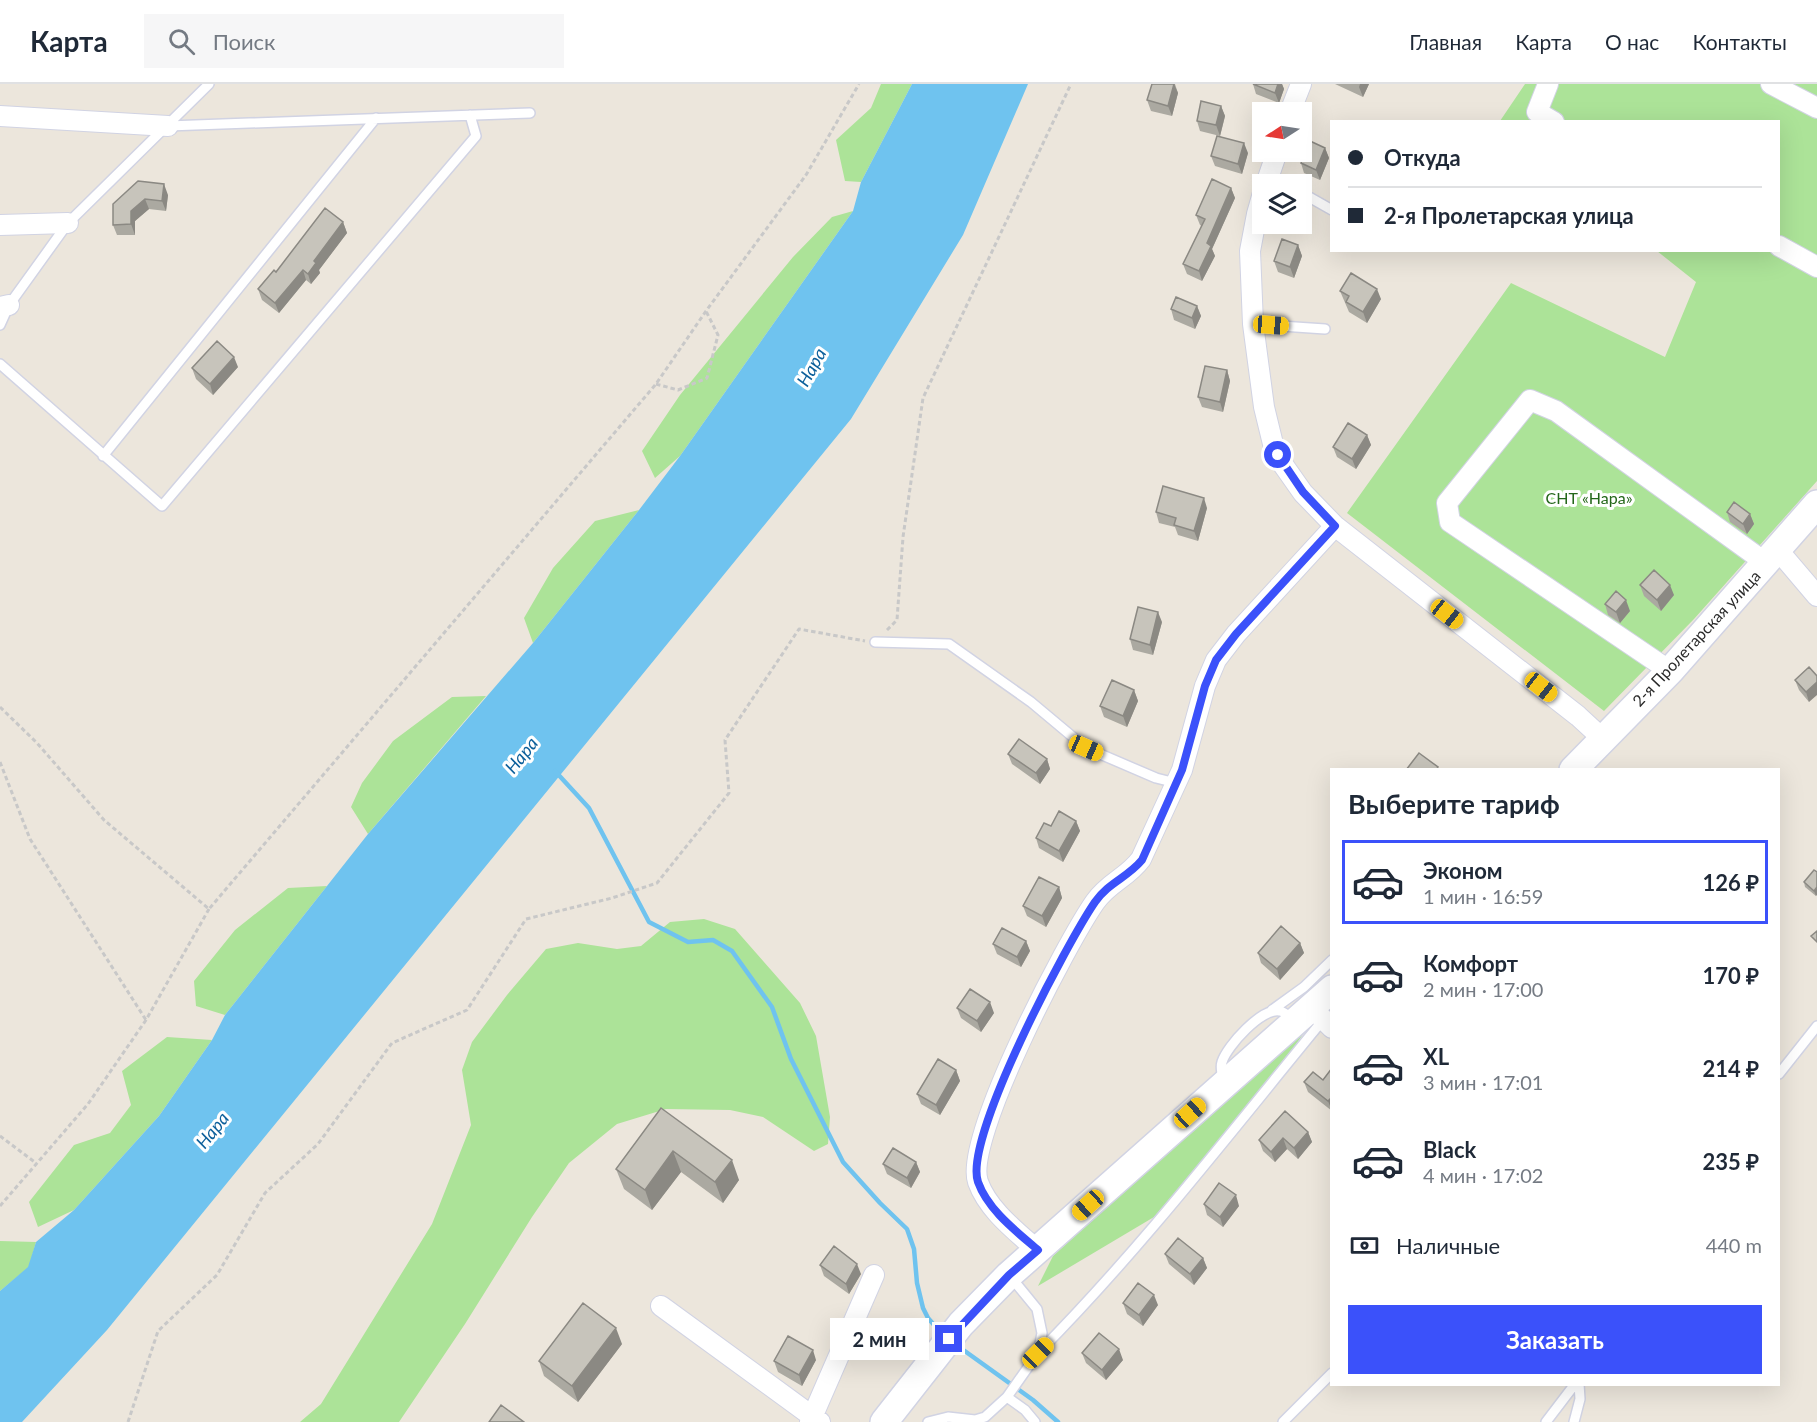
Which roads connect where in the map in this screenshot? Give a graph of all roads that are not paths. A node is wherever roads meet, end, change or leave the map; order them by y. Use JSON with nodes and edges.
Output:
{"nodes":[{"id":1,"x":209,"y":84,"type":"edge"},
{"id":2,"x":1301,"y":84,"type":"edge"},
{"id":3,"x":1548,"y":84,"type":"edge"},
{"id":4,"x":1771,"y":84,"type":"edge"},
{"id":5,"x":1294,"y":102,"type":"edge"},
{"id":6,"x":1817,"y":108,"type":"edge"},
{"id":7,"x":530,"y":113,"type":"dead end"},
{"id":8,"x":470,"y":115,"type":"junction"},
{"id":9,"x":0,"y":116,"type":"edge"},
{"id":10,"x":376,"y":118,"type":"junction"},
{"id":11,"x":1551,"y":120,"type":"edge"},
{"id":12,"x":168,"y":126,"type":"junction"},
{"id":13,"x":1312,"y":199,"type":"edge"},
{"id":14,"x":1330,"y":209,"type":"edge"},
{"id":15,"x":68,"y":223,"type":"junction"},
{"id":16,"x":0,"y":225,"type":"edge"},
{"id":17,"x":1253,"y":234,"type":"edge"},
{"id":18,"x":1780,"y":247,"type":"edge"},
{"id":19,"x":1817,"y":267,"type":"edge"},
{"id":20,"x":4,"y":306,"type":"edge"},
{"id":21,"x":1253,"y":324,"type":"junction"},
{"id":22,"x":0,"y":325,"type":"edge"},
{"id":23,"x":1325,"y":329,"type":"dead end"},
{"id":24,"x":0,"y":364,"type":"edge"},
{"id":25,"x":103,"y":456,"type":"junction"},
{"id":26,"x":1815,"y":510,"type":"edge"},
{"id":27,"x":1335,"y":526,"type":"junction"},
{"id":28,"x":1771,"y":556,"type":"junction"},
{"id":29,"x":1817,"y":596,"type":"edge"},
{"id":30,"x":875,"y":642,"type":"road end"},
{"id":31,"x":1670,"y":671,"type":"junction"},
{"id":32,"x":1603,"y":739,"type":"junction"},
{"id":33,"x":1576,"y":768,"type":"edge"},
{"id":34,"x":1176,"y":783,"type":"junction"},
{"id":35,"x":1330,"y":962,"type":"edge"},
{"id":36,"x":1330,"y":992,"type":"edge"},
{"id":37,"x":1269,"y":1012,"type":"junction"},
{"id":38,"x":1315,"y":1018,"type":"edge"},
{"id":39,"x":1817,"y":1026,"type":"edge"},
{"id":40,"x":1780,"y":1073,"type":"edge"},
{"id":41,"x":1224,"y":1083,"type":"junction"},
{"id":42,"x":1038,"y":1250,"type":"junction"},
{"id":43,"x":874,"y":1275,"type":"dead end"},
{"id":44,"x":1009,"y":1275,"type":"junction"},
{"id":45,"x":662,"y":1306,"type":"dead end"},
{"id":46,"x":1038,"y":1353,"type":"junction"},
{"id":47,"x":1330,"y":1375,"type":"edge"},
{"id":48,"x":1575,"y":1386,"type":"edge"},
{"id":49,"x":1577,"y":1386,"type":"edge"},
{"id":50,"x":1007,"y":1396,"type":"junction"},
{"id":51,"x":814,"y":1420,"type":"edge"},
{"id":52,"x":885,"y":1422,"type":"edge"},
{"id":53,"x":928,"y":1422,"type":"edge"},
{"id":54,"x":1035,"y":1422,"type":"edge"},
{"id":55,"x":1283,"y":1422,"type":"edge"},
{"id":56,"x":1546,"y":1422,"type":"edge"},
{"id":57,"x":1574,"y":1422,"type":"edge"}],
"edges":[{"from":1,"to":12,"type":"lane"},
{"from":2,"to":5,"type":"street"},
{"from":3,"to":11,"type":"street"},
{"from":4,"to":6,"type":"street"},
{"from":7,"to":8,"type":"lane"},
{"from":8,"to":10,"type":"lane"},
{"from":8,"to":25,"type":"lane"},
{"from":9,"to":12,"type":"street"},
{"from":10,"to":12,"type":"lane"},
{"from":10,"to":25,"type":"lane"},
{"from":12,"to":15,"type":"lane"},
{"from":13,"to":14,"type":"lane"},
{"from":15,"to":16,"type":"street"},
{"from":15,"to":20,"type":"lane"},
{"from":17,"to":21,"type":"street"},
{"from":18,"to":19,"type":"street"},
{"from":20,"to":22,"type":"lane"},
{"from":21,"to":23,"type":"lane"},
{"from":21,"to":27,"type":"street"},
{"from":24,"to":25,"type":"lane"},
{"from":26,"to":28,"type":"main road","name":"2-я Пролетарская улица"},
{"from":27,"to":32,"type":"street"},
{"from":27,"to":34,"type":"street"},
{"from":28,"to":29,"type":"street"},
{"from":28,"to":31,"type":"main road","name":"2-я Пролетарская улица"},
{"from":28,"to":31,"type":"street"},
{"from":30,"to":34,"type":"lane"},
{"from":31,"to":32,"type":"main road","name":"2-я Пролетарская улица"},
{"from":32,"to":33,"type":"main road","name":"2-я Пролетарская улица"},
{"from":34,"to":42,"type":"street"},
{"from":35,"to":37,"type":"lane"},
{"from":36,"to":38,"type":"main road"},
{"from":37,"to":38,"type":"lane"},
{"from":37,"to":41,"type":"lane"},
{"from":38,"to":41,"type":"main road"},
{"from":38,"to":46,"type":"lane"},
{"from":39,"to":40,"type":"lane"},
{"from":41,"to":42,"type":"main road"},
{"from":42,"to":44,"type":"main road"},
{"from":43,"to":51,"type":"street"},
{"from":44,"to":46,"type":"lane"},
{"from":44,"to":52,"type":"main road"},
{"from":45,"to":51,"type":"street"},
{"from":46,"to":50,"type":"lane"},
{"from":47,"to":55,"type":"lane"},
{"from":48,"to":56,"type":"lane"},
{"from":49,"to":57,"type":"lane"},
{"from":50,"to":53,"type":"lane"},
{"from":50,"to":54,"type":"lane"}]}
